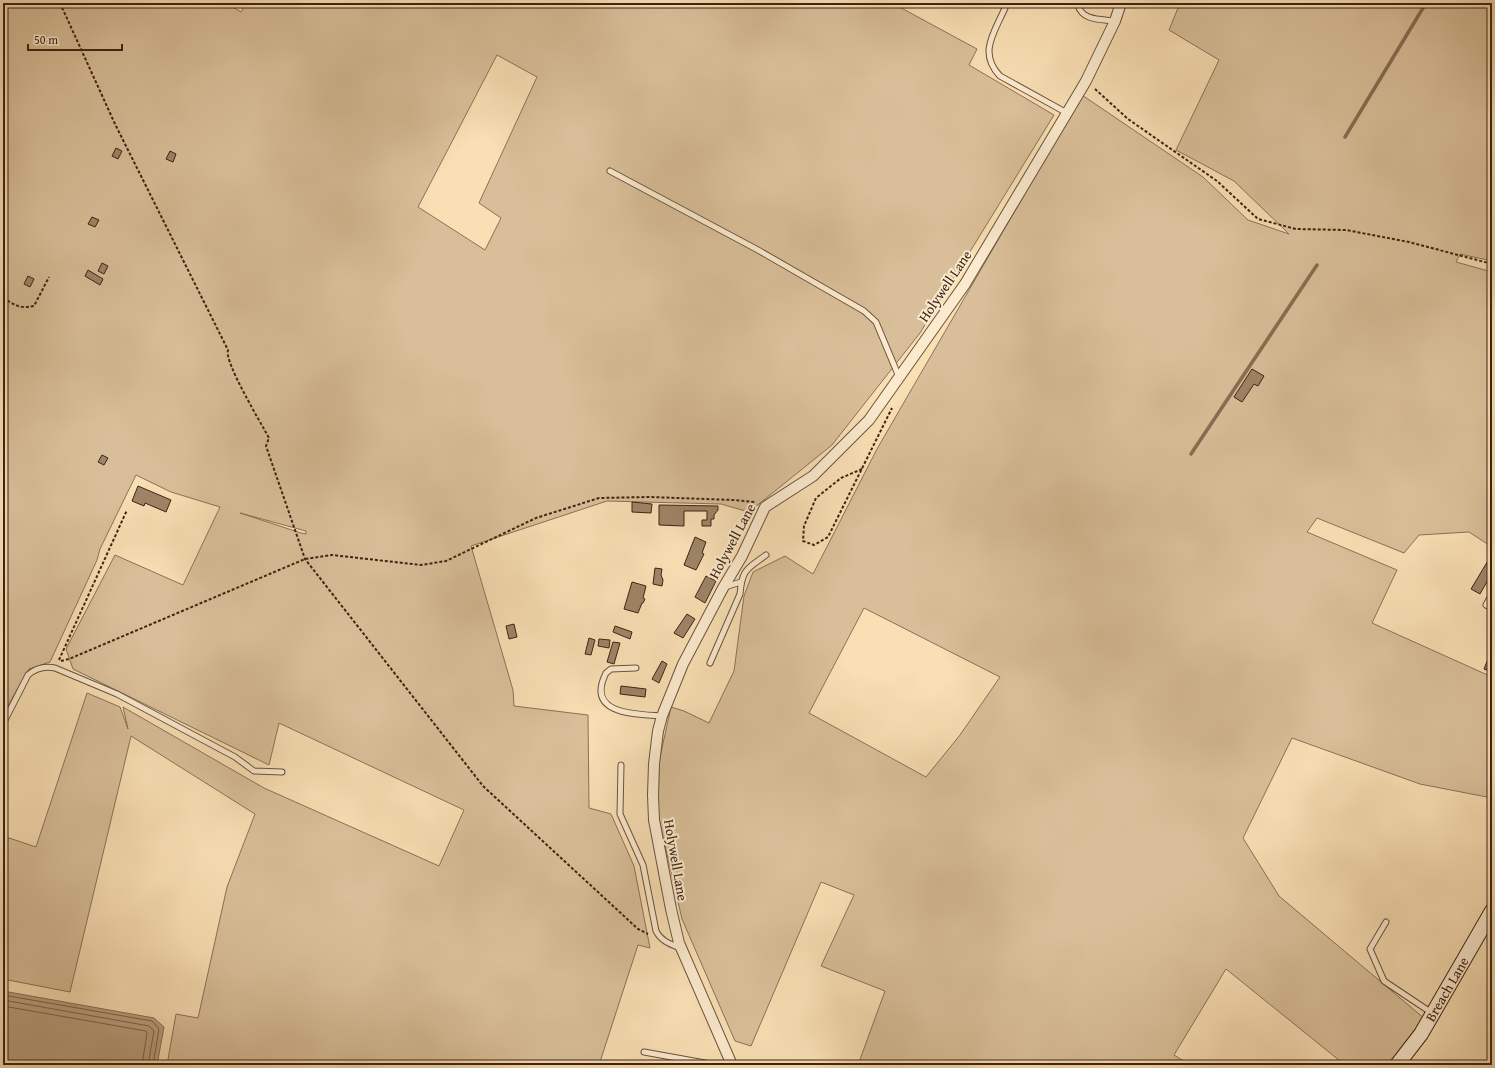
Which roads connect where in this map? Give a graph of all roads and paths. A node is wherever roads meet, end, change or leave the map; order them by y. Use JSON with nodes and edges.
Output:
{"nodes":[{"id":1,"x":60,"y":3,"type":"edge"},
{"id":2,"x":1079,"y":3,"type":"edge"},
{"id":3,"x":1121,"y":3,"type":"edge"},
{"id":4,"x":1005,"y":8,"type":"dead end"},
{"id":5,"x":1115,"y":21,"type":"junction"},
{"id":6,"x":1086,"y":81,"type":"junction"},
{"id":7,"x":1067,"y":113,"type":"junction"},
{"id":8,"x":610,"y":171,"type":"dead end"},
{"id":9,"x":1492,"y":264,"type":"edge"},
{"id":10,"x":49,"y":277,"type":"dead end"},
{"id":11,"x":3,"y":298,"type":"edge"},
{"id":12,"x":899,"y":377,"type":"junction"},
{"id":13,"x":893,"y":408,"type":"dead end"},
{"id":14,"x":862,"y":469,"type":"junction"},
{"id":15,"x":762,"y":503,"type":"dead end"},
{"id":16,"x":127,"y":510,"type":"dead end"},
{"id":17,"x":766,"y":555,"type":"dead end"},
{"id":18,"x":305,"y":558,"type":"junction"},
{"id":19,"x":741,"y":582,"type":"junction"},
{"id":20,"x":723,"y":588,"type":"junction"},
{"id":21,"x":1492,"y":594,"type":"edge"},
{"id":22,"x":1492,"y":608,"type":"edge"},
{"id":23,"x":710,"y":663,"type":"dead end"},
{"id":24,"x":636,"y":668,"type":"dead end"},
{"id":25,"x":662,"y":716,"type":"junction"},
{"id":26,"x":3,"y":721,"type":"edge"},
{"id":27,"x":621,"y":765,"type":"dead end"},
{"id":28,"x":282,"y":772,"type":"dead end"},
{"id":29,"x":1492,"y":911,"type":"edge"},
{"id":30,"x":1386,"y":922,"type":"dead end"},
{"id":31,"x":666,"y":942,"type":"junction"},
{"id":32,"x":681,"y":948,"type":"junction"},
{"id":33,"x":1433,"y":1014,"type":"junction"},
{"id":34,"x":644,"y":1052,"type":"dead end"},
{"id":35,"x":716,"y":1065,"type":"edge"},
{"id":36,"x":732,"y":1065,"type":"edge"},
{"id":37,"x":1397,"y":1065,"type":"edge"}],
"edges":[{"from":1,"to":18,"type":"path"},
{"from":2,"to":5,"type":"lane"},
{"from":3,"to":5,"type":"street","name":"Holywell Lane"},
{"from":4,"to":7,"type":"lane"},
{"from":5,"to":6,"type":"street","name":"Holywell Lane"},
{"from":6,"to":7,"type":"street","name":"Holywell Lane"},
{"from":6,"to":9,"type":"path"},
{"from":7,"to":12,"type":"street","name":"Holywell Lane"},
{"from":8,"to":12,"type":"lane"},
{"from":10,"to":11,"type":"path"},
{"from":12,"to":20,"type":"street","name":"Holywell Lane"},
{"from":13,"to":14,"type":"path"},
{"from":14,"to":14,"type":"path"},
{"from":15,"to":18,"type":"path"},
{"from":16,"to":18,"type":"path"},
{"from":17,"to":19,"type":"lane"},
{"from":18,"to":31,"type":"path"},
{"from":19,"to":20,"type":"lane"},
{"from":19,"to":23,"type":"lane"},
{"from":20,"to":25,"type":"street","name":"Holywell Lane"},
{"from":21,"to":22,"type":"lane"},
{"from":24,"to":25,"type":"lane"},
{"from":25,"to":32,"type":"street","name":"Holywell Lane"},
{"from":26,"to":28,"type":"lane"},
{"from":27,"to":31,"type":"lane"},
{"from":29,"to":33,"type":"street","name":"Breach Lane"},
{"from":30,"to":33,"type":"lane"},
{"from":31,"to":32,"type":"lane"},
{"from":32,"to":36,"type":"street","name":"Holywell Lane"},
{"from":33,"to":37,"type":"street","name":"Breach Lane"},
{"from":34,"to":35,"type":"lane"}]}
